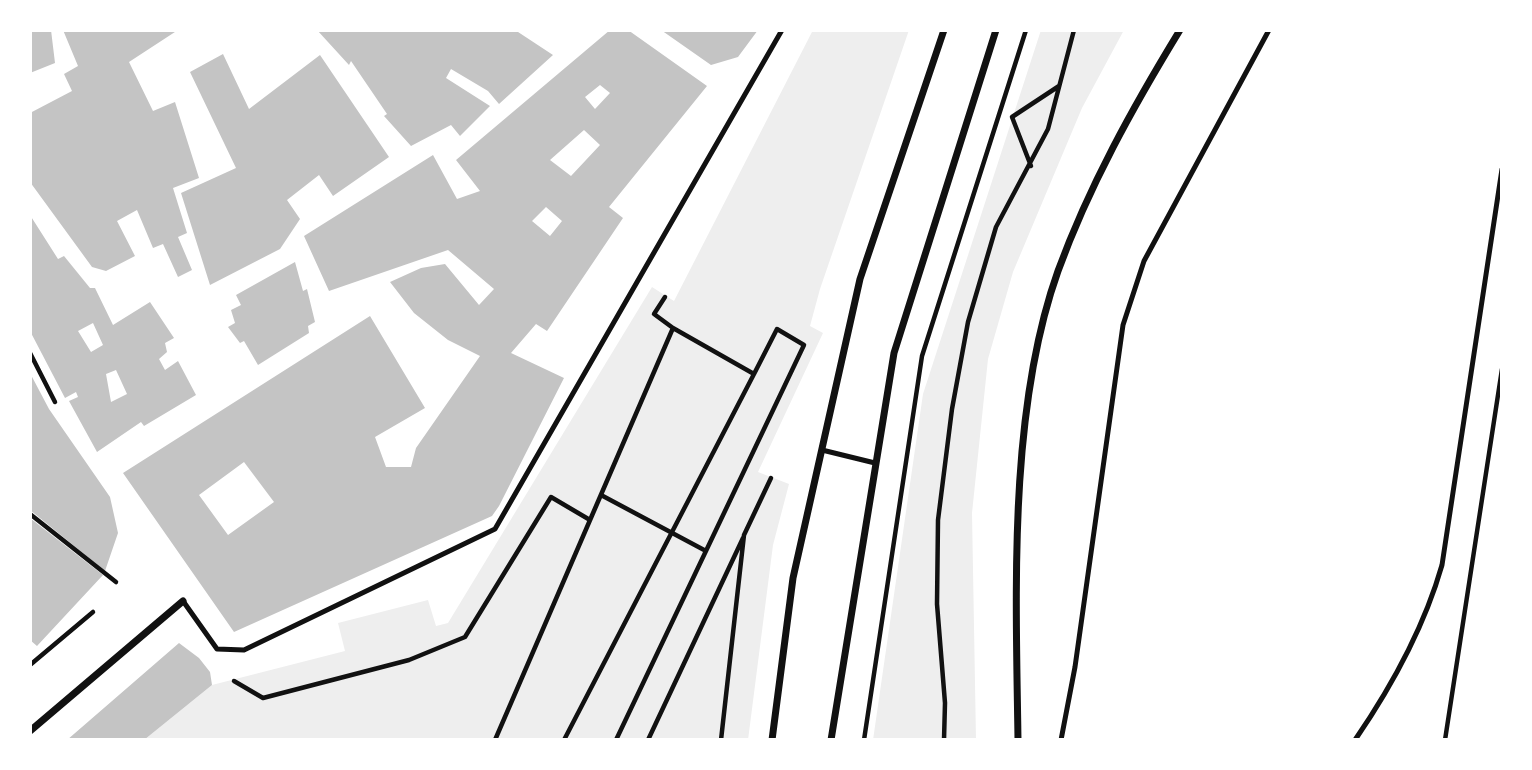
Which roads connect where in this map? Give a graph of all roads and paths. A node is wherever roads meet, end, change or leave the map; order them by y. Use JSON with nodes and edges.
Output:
{"nodes":[{"id":1,"x":782,"y":30,"type":"edge"},
{"id":2,"x":944,"y":30,"type":"edge"},
{"id":3,"x":996,"y":30,"type":"edge"},
{"id":4,"x":1026,"y":30,"type":"edge"},
{"id":5,"x":1074,"y":30,"type":"edge"},
{"id":6,"x":1180,"y":30,"type":"edge"},
{"id":7,"x":1269,"y":30,"type":"edge"},
{"id":8,"x":1060,"y":86,"type":"junction"},
{"id":9,"x":1031,"y":166,"type":"junction"},
{"id":10,"x":1502,"y":169,"type":"edge"},
{"id":11,"x":664,"y":297,"type":"dead end"},
{"id":12,"x":673,"y":328,"type":"junction"},
{"id":13,"x":30,"y":353,"type":"edge"},
{"id":14,"x":1502,"y":369,"type":"edge"},
{"id":15,"x":754,"y":374,"type":"junction"},
{"id":16,"x":55,"y":402,"type":"dead end"},
{"id":17,"x":822,"y":450,"type":"junction"},
{"id":18,"x":875,"y":463,"type":"junction"},
{"id":19,"x":771,"y":478,"type":"dead end"},
{"id":20,"x":601,"y":495,"type":"junction"},
{"id":21,"x":30,"y":513,"type":"edge"},
{"id":22,"x":590,"y":520,"type":"junction"},
{"id":23,"x":672,"y":533,"type":"junction"},
{"id":24,"x":744,"y":535,"type":"junction"},
{"id":25,"x":706,"y":551,"type":"junction"},
{"id":26,"x":116,"y":582,"type":"dead end"},
{"id":27,"x":183,"y":601,"type":"joint"},
{"id":28,"x":93,"y":612,"type":"dead end"},
{"id":29,"x":30,"y":664,"type":"edge"},
{"id":30,"x":234,"y":681,"type":"dead end"},
{"id":31,"x":30,"y":731,"type":"edge"},
{"id":32,"x":495,"y":740,"type":"edge"},
{"id":33,"x":564,"y":740,"type":"edge"},
{"id":34,"x":616,"y":740,"type":"edge"},
{"id":35,"x":648,"y":740,"type":"edge"},
{"id":36,"x":721,"y":740,"type":"edge"},
{"id":37,"x":772,"y":740,"type":"edge"},
{"id":38,"x":831,"y":740,"type":"edge"},
{"id":39,"x":863,"y":740,"type":"edge"},
{"id":40,"x":944,"y":740,"type":"edge"},
{"id":41,"x":1018,"y":740,"type":"edge"},
{"id":42,"x":1061,"y":740,"type":"edge"},
{"id":43,"x":1355,"y":740,"type":"edge"},
{"id":44,"x":1446,"y":740,"type":"edge"}],
"edges":[{"from":1,"to":27,"type":"lane"},
{"from":2,"to":17,"type":"street"},
{"from":3,"to":18,"type":"street"},
{"from":4,"to":39,"type":"path"},
{"from":5,"to":8,"type":"path"},
{"from":6,"to":41,"type":"street"},
{"from":7,"to":42,"type":"lane"},
{"from":8,"to":9,"type":"path"},
{"from":8,"to":9,"type":"path"},
{"from":9,"to":40,"type":"path"},
{"from":10,"to":43,"type":"lane"},
{"from":11,"to":12,"type":"path"},
{"from":12,"to":15,"type":"path"},
{"from":12,"to":20,"type":"path"},
{"from":13,"to":16,"type":"path"},
{"from":14,"to":44,"type":"path"},
{"from":15,"to":23,"type":"path"},
{"from":15,"to":25,"type":"path"},
{"from":17,"to":18,"type":"lane"},
{"from":17,"to":37,"type":"street"},
{"from":18,"to":38,"type":"street"},
{"from":19,"to":24,"type":"path"},
{"from":20,"to":22,"type":"path"},
{"from":20,"to":23,"type":"path"},
{"from":21,"to":26,"type":"path"},
{"from":22,"to":30,"type":"path"},
{"from":22,"to":32,"type":"path"},
{"from":23,"to":25,"type":"path"},
{"from":23,"to":33,"type":"path"},
{"from":24,"to":35,"type":"path"},
{"from":24,"to":36,"type":"path"},
{"from":25,"to":34,"type":"path"},
{"from":27,"to":31,"type":"street"},
{"from":28,"to":29,"type":"path"}]}
